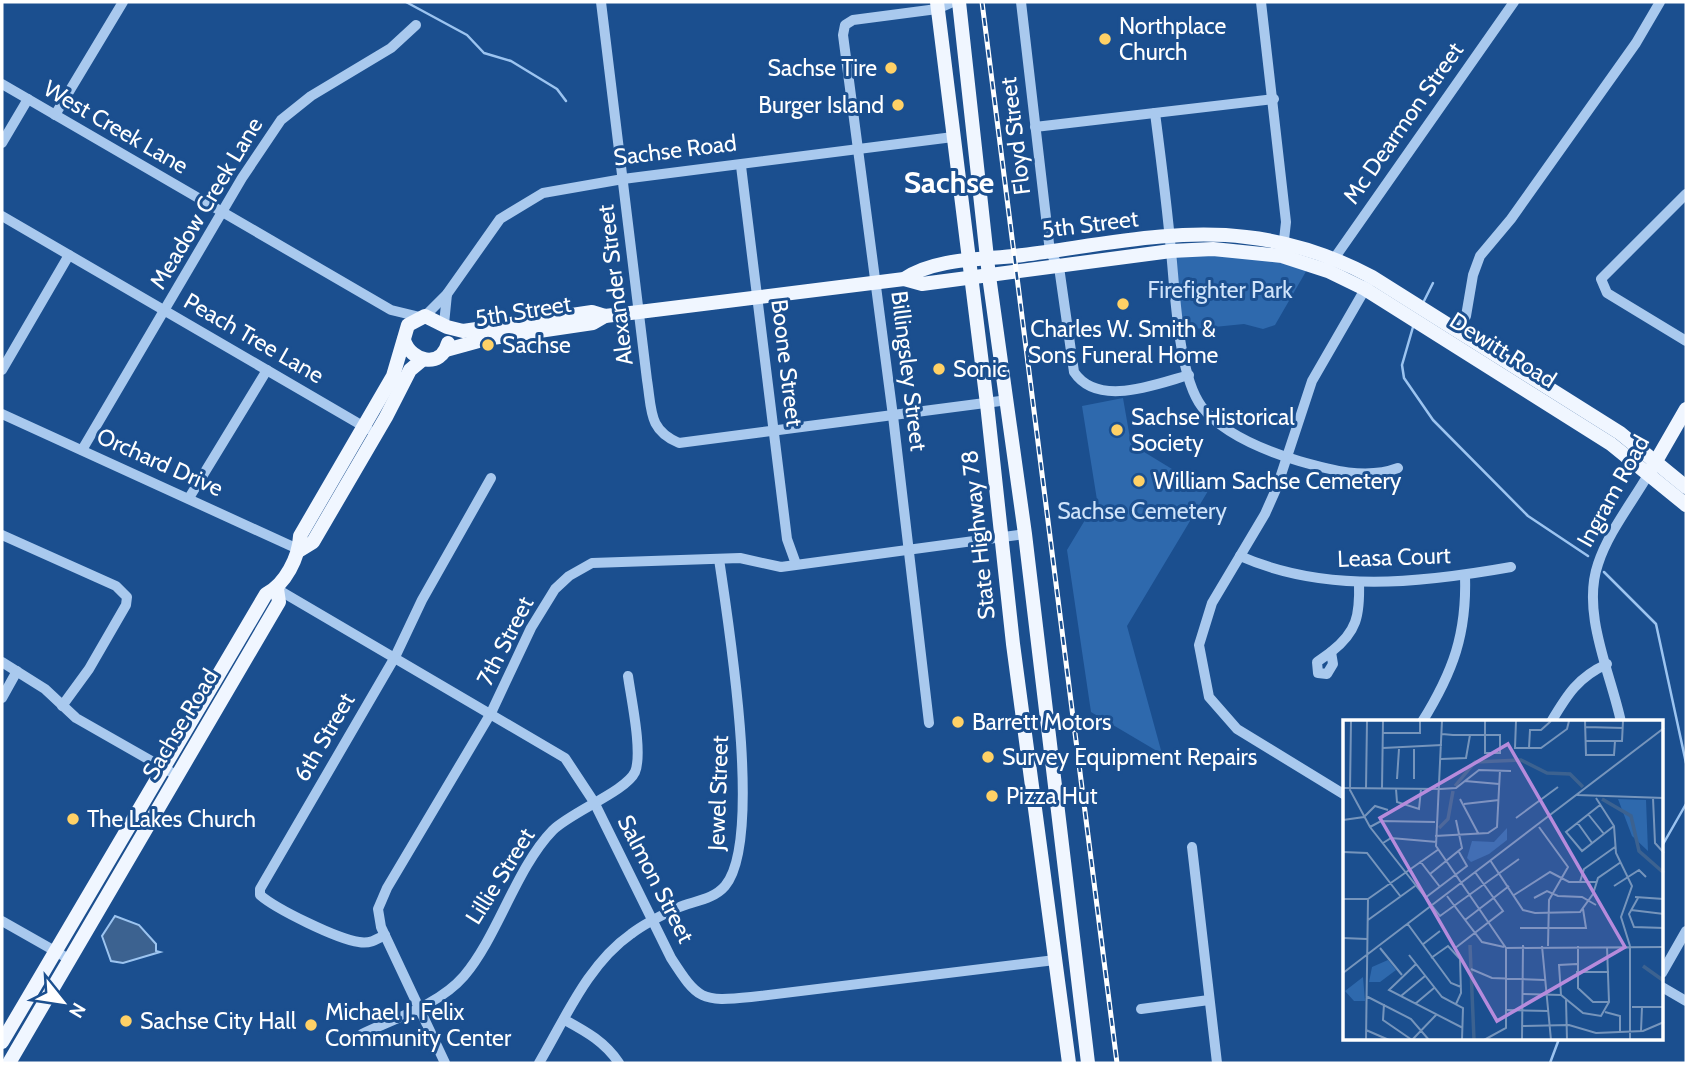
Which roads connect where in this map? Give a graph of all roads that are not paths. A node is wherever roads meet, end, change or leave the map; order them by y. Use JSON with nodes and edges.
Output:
{"nodes":[{"id":1,"x":123,"y":2,"type":"edge"},
{"id":2,"x":601,"y":2,"type":"edge"},
{"id":3,"x":953,"y":2,"type":"edge"},
{"id":4,"x":959,"y":2,"type":"edge"},
{"id":5,"x":1021,"y":2,"type":"edge"},
{"id":6,"x":1261,"y":2,"type":"edge"},
{"id":7,"x":1514,"y":2,"type":"edge"},
{"id":8,"x":1660,"y":2,"type":"edge"},
{"id":9,"x":937,"y":5,"type":"edge"},
{"id":10,"x":416,"y":25,"type":"dead end"},
{"id":11,"x":2,"y":84,"type":"edge"},
{"id":12,"x":1274,"y":99,"type":"junction"},
{"id":13,"x":27,"y":100,"type":"junction"},
{"id":14,"x":1155,"y":113,"type":"junction"},
{"id":15,"x":55,"y":115,"type":"junction"},
{"id":16,"x":1035,"y":127,"type":"junction"},
{"id":17,"x":953,"y":137,"type":"junction"},
{"id":18,"x":2,"y":143,"type":"edge"},
{"id":19,"x":859,"y":149,"type":"junction"},
{"id":20,"x":741,"y":166,"type":"junction"},
{"id":21,"x":623,"y":179,"type":"junction"},
{"id":22,"x":978,"y":185,"type":"junction"},
{"id":23,"x":1686,"y":194,"type":"edge"},
{"id":24,"x":222,"y":212,"type":"junction"},
{"id":25,"x":2,"y":216,"type":"edge"},
{"id":26,"x":1171,"y":244,"type":"junction"},
{"id":27,"x":1081,"y":248,"type":"junction"},
{"id":28,"x":1283,"y":249,"type":"junction"},
{"id":29,"x":1050,"y":252,"type":"junction"},
{"id":30,"x":69,"y":255,"type":"junction"},
{"id":31,"x":1334,"y":256,"type":"junction"},
{"id":32,"x":987,"y":260,"type":"junction"},
{"id":33,"x":969,"y":261,"type":"junction"},
{"id":34,"x":1082,"y":264,"type":"junction"},
{"id":35,"x":1059,"y":267,"type":"junction"},
{"id":36,"x":1328,"y":271,"type":"junction"},
{"id":37,"x":989,"y":276,"type":"junction"},
{"id":38,"x":971,"y":278,"type":"junction"},
{"id":39,"x":904,"y":279,"type":"junction"},
{"id":40,"x":877,"y":282,"type":"junction"},
{"id":41,"x":1368,"y":283,"type":"junction"},
{"id":42,"x":447,"y":294,"type":"junction"},
{"id":43,"x":758,"y":298,"type":"junction"},
{"id":44,"x":391,"y":310,"type":"junction"},
{"id":45,"x":165,"y":311,"type":"junction"},
{"id":46,"x":639,"y":312,"type":"junction"},
{"id":47,"x":605,"y":316,"type":"junction"},
{"id":48,"x":422,"y":317,"type":"junction"},
{"id":49,"x":445,"y":326,"type":"junction"},
{"id":50,"x":1436,"y":326,"type":"junction"},
{"id":51,"x":1457,"y":330,"type":"junction"},
{"id":52,"x":404,"y":336,"type":"junction"},
{"id":53,"x":1686,"y":341,"type":"edge"},
{"id":54,"x":1449,"y":343,"type":"junction"},
{"id":55,"x":446,"y":350,"type":"junction"},
{"id":56,"x":1490,"y":351,"type":"junction"},
{"id":57,"x":422,"y":360,"type":"junction"},
{"id":58,"x":1481,"y":364,"type":"junction"},
{"id":59,"x":2,"y":370,"type":"edge"},
{"id":60,"x":267,"y":370,"type":"junction"},
{"id":61,"x":1189,"y":375,"type":"junction"},
{"id":62,"x":1007,"y":400,"type":"junction"},
{"id":63,"x":987,"y":404,"type":"junction"},
{"id":64,"x":1686,"y":409,"type":"edge"},
{"id":65,"x":2,"y":414,"type":"edge"},
{"id":66,"x":893,"y":416,"type":"junction"},
{"id":67,"x":371,"y":430,"type":"junction"},
{"id":68,"x":774,"y":430,"type":"junction"},
{"id":69,"x":1625,"y":446,"type":"junction"},
{"id":70,"x":82,"y":450,"type":"junction"},
{"id":71,"x":1287,"y":457,"type":"junction"},
{"id":72,"x":1398,"y":468,"type":"dead end"},
{"id":73,"x":1651,"y":469,"type":"junction"},
{"id":74,"x":491,"y":478,"type":"dead end"},
{"id":75,"x":1686,"y":487,"type":"edge"},
{"id":76,"x":189,"y":498,"type":"junction"},
{"id":77,"x":1686,"y":505,"type":"edge"},
{"id":78,"x":1025,"y":534,"type":"junction"},
{"id":79,"x":2,"y":535,"type":"edge"},
{"id":80,"x":1002,"y":537,"type":"junction"},
{"id":81,"x":908,"y":549,"type":"junction"},
{"id":82,"x":300,"y":550,"type":"junction"},
{"id":83,"x":1240,"y":556,"type":"junction"},
{"id":84,"x":719,"y":559,"type":"junction"},
{"id":85,"x":796,"y":564,"type":"junction"},
{"id":86,"x":1511,"y":567,"type":"dead end"},
{"id":87,"x":1465,"y":575,"type":"junction"},
{"id":88,"x":1359,"y":583,"type":"junction"},
{"id":89,"x":277,"y":589,"type":"junction"},
{"id":90,"x":1036,"y":642,"type":"junction"},
{"id":91,"x":1013,"y":644,"type":"junction"},
{"id":92,"x":1331,"y":652,"type":"dead end"},
{"id":93,"x":395,"y":657,"type":"junction"},
{"id":94,"x":2,"y":662,"type":"edge"},
{"id":95,"x":1607,"y":664,"type":"junction"},
{"id":96,"x":17,"y":671,"type":"junction"},
{"id":97,"x":628,"y":676,"type":"dead end"},
{"id":98,"x":2,"y":698,"type":"edge"},
{"id":99,"x":62,"y":706,"type":"junction"},
{"id":100,"x":491,"y":713,"type":"junction"},
{"id":101,"x":1423,"y":720,"type":"edge"},
{"id":102,"x":1552,"y":720,"type":"edge"},
{"id":103,"x":1621,"y":720,"type":"edge"},
{"id":104,"x":929,"y":723,"type":"dead end"},
{"id":105,"x":170,"y":772,"type":"junction"},
{"id":106,"x":1343,"y":794,"type":"edge"},
{"id":107,"x":594,"y":802,"type":"junction"},
{"id":108,"x":1192,"y":847,"type":"dead end"},
{"id":109,"x":2,"y":921,"type":"edge"},
{"id":110,"x":654,"y":921,"type":"junction"},
{"id":111,"x":1686,"y":931,"type":"edge"},
{"id":112,"x":384,"y":935,"type":"junction"},
{"id":113,"x":62,"y":955,"type":"junction"},
{"id":114,"x":1055,"y":960,"type":"junction"},
{"id":115,"x":1664,"y":970,"type":"edge"},
{"id":116,"x":1664,"y":988,"type":"edge"},
{"id":117,"x":1209,"y":1000,"type":"junction"},
{"id":118,"x":1686,"y":1002,"type":"edge"},
{"id":119,"x":418,"y":1007,"type":"junction"},
{"id":120,"x":1141,"y":1009,"type":"dead end"},
{"id":121,"x":565,"y":1020,"type":"junction"},
{"id":122,"x":362,"y":1034,"type":"dead end"},
{"id":123,"x":2,"y":1042,"type":"edge"},
{"id":124,"x":9,"y":1063,"type":"edge"},
{"id":125,"x":445,"y":1063,"type":"edge"},
{"id":126,"x":539,"y":1063,"type":"edge"},
{"id":127,"x":619,"y":1063,"type":"edge"},
{"id":128,"x":1069,"y":1063,"type":"edge"},
{"id":129,"x":1088,"y":1063,"type":"edge"},
{"id":130,"x":1217,"y":1063,"type":"edge"}],
"edges":[{"from":1,"to":15,"type":"street"},
{"from":2,"to":21,"type":"street","name":"Alexander Street"},
{"from":3,"to":9,"type":"street"},
{"from":4,"to":22,"type":"main road","name":"State Highway 78"},
{"from":5,"to":16,"type":"street","name":"Floyd Street"},
{"from":6,"to":12,"type":"street"},
{"from":7,"to":31,"type":"street","name":"Mc Dearmon Street"},
{"from":8,"to":51,"type":"street"},
{"from":9,"to":17,"type":"main road","name":"State Highway 78"},
{"from":9,"to":19,"type":"street","name":"Billingsley Street"},
{"from":10,"to":24,"type":"street","name":"Meadow Creek Lane"},
{"from":11,"to":13,"type":"street","name":"West Creek Lane"},
{"from":12,"to":14,"type":"street"},
{"from":12,"to":28,"type":"street"},
{"from":13,"to":15,"type":"street","name":"West Creek Lane"},
{"from":13,"to":18,"type":"street"},
{"from":14,"to":16,"type":"street"},
{"from":14,"to":26,"type":"street"},
{"from":15,"to":24,"type":"street","name":"West Creek Lane"},
{"from":16,"to":29,"type":"street","name":"Floyd Street"},
{"from":17,"to":19,"type":"street","name":"Sachse Road"},
{"from":17,"to":22,"type":"main road"},
{"from":17,"to":33,"type":"main road","name":"State Highway 78"},
{"from":19,"to":20,"type":"street","name":"Sachse Road"},
{"from":19,"to":40,"type":"street","name":"Billingsley Street"},
{"from":20,"to":21,"type":"street","name":"Sachse Road"},
{"from":20,"to":43,"type":"street","name":"Boone Street"},
{"from":21,"to":42,"type":"street","name":"Sachse Road"},
{"from":21,"to":46,"type":"street","name":"Alexander Street"},
{"from":22,"to":32,"type":"main road","name":"State Highway 78"},
{"from":23,"to":53,"type":"street"},
{"from":24,"to":44,"type":"street","name":"West Creek Lane"},
{"from":24,"to":45,"type":"street","name":"Meadow Creek Lane"},
{"from":25,"to":30,"type":"street","name":"Peach Tree Lane"},
{"from":26,"to":27,"type":"main road","name":"5th Street"},
{"from":26,"to":28,"type":"main road","name":"5th Street"},
{"from":26,"to":34,"type":"main road","name":"5th Street"},
{"from":26,"to":61,"type":"street"},
{"from":27,"to":29,"type":"main road","name":"5th Street"},
{"from":27,"to":34,"type":"main road"},
{"from":28,"to":31,"type":"main road","name":"Dewitt Road"},
{"from":28,"to":36,"type":"main road","name":"Dewitt Road"},
{"from":29,"to":32,"type":"main road","name":"5th Street"},
{"from":29,"to":35,"type":"street","name":"Floyd Street"},
{"from":30,"to":45,"type":"street","name":"Peach Tree Lane"},
{"from":30,"to":59,"type":"street"},
{"from":31,"to":36,"type":"street","name":"Mc Dearmon Street"},
{"from":31,"to":41,"type":"main road","name":"Dewitt Road"},
{"from":32,"to":33,"type":"main road","name":"5th Street"},
{"from":32,"to":37,"type":"main road","name":"State Highway 78"},
{"from":33,"to":38,"type":"main road","name":"State Highway 78"},
{"from":33,"to":39,"type":"main road","name":"5th Street"},
{"from":34,"to":35,"type":"main road","name":"5th Street"},
{"from":35,"to":37,"type":"main road","name":"5th Street"},
{"from":35,"to":61,"type":"street","name":"Floyd Street"},
{"from":36,"to":41,"type":"main road","name":"Dewitt Road"},
{"from":37,"to":38,"type":"main road","name":"5th Street"},
{"from":37,"to":62,"type":"main road","name":"State Highway 78"},
{"from":38,"to":39,"type":"main road","name":"5th Street"},
{"from":38,"to":63,"type":"main road","name":"State Highway 78"},
{"from":39,"to":40,"type":"main road","name":"5th Street"},
{"from":40,"to":43,"type":"main road","name":"5th Street"},
{"from":40,"to":66,"type":"street","name":"Billingsley Street"},
{"from":41,"to":50,"type":"main road","name":"Dewitt Road"},
{"from":41,"to":71,"type":"street"},
{"from":42,"to":48,"type":"street","name":"Sachse Road"},
{"from":42,"to":49,"type":"street","name":"Sachse Road"},
{"from":43,"to":46,"type":"main road","name":"5th Street"},
{"from":43,"to":68,"type":"street","name":"Boone Street"},
{"from":44,"to":48,"type":"street","name":"West Creek Lane"},
{"from":44,"to":52,"type":"street","name":"West Creek Lane"},
{"from":45,"to":60,"type":"street","name":"Peach Tree Lane"},
{"from":45,"to":70,"type":"street","name":"Meadow Creek Lane"},
{"from":46,"to":47,"type":"main road","name":"5th Street"},
{"from":46,"to":68,"type":"street","name":"Alexander Street"},
{"from":47,"to":49,"type":"main road","name":"5th Street"},
{"from":47,"to":55,"type":"main road","name":"5th Street"},
{"from":48,"to":49,"type":"main road"},
{"from":48,"to":52,"type":"main road"},
{"from":49,"to":55,"type":"main road"},
{"from":50,"to":51,"type":"main road","name":"Dewitt Road"},
{"from":50,"to":54,"type":"main road","name":"Dewitt Road"},
{"from":51,"to":54,"type":"main road"},
{"from":51,"to":56,"type":"main road","name":"Dewitt Road"},
{"from":52,"to":57,"type":"main road"},
{"from":52,"to":67,"type":"main road","name":"Sachse Road"},
{"from":54,"to":58,"type":"main road","name":"Dewitt Road"},
{"from":55,"to":57,"type":"main road"},
{"from":56,"to":58,"type":"main road"},
{"from":56,"to":69,"type":"main road","name":"Dewitt Road"},
{"from":57,"to":67,"type":"main road","name":"Sachse Road"},
{"from":58,"to":69,"type":"main road","name":"Dewitt Road"},
{"from":60,"to":67,"type":"street","name":"Peach Tree Lane"},
{"from":60,"to":76,"type":"street"},
{"from":61,"to":71,"type":"street"},
{"from":62,"to":63,"type":"street"},
{"from":62,"to":78,"type":"main road","name":"State Highway 78"},
{"from":63,"to":66,"type":"street"},
{"from":63,"to":80,"type":"main road","name":"State Highway 78"},
{"from":64,"to":73,"type":"main road","name":"Ingram Road"},
{"from":65,"to":70,"type":"street","name":"Orchard Drive"},
{"from":66,"to":68,"type":"street"},
{"from":66,"to":81,"type":"street","name":"Billingsley Street"},
{"from":67,"to":82,"type":"main road","name":"Sachse Road"},
{"from":68,"to":85,"type":"street","name":"Boone Street"},
{"from":69,"to":73,"type":"main road","name":"Dewitt Road"},
{"from":70,"to":76,"type":"street","name":"Orchard Drive"},
{"from":71,"to":72,"type":"street"},
{"from":71,"to":83,"type":"street"},
{"from":73,"to":75,"type":"main road","name":"Dewitt Road"},
{"from":73,"to":77,"type":"main road","name":"Dewitt Road"},
{"from":73,"to":95,"type":"street","name":"Ingram Road"},
{"from":74,"to":93,"type":"street","name":"6th Street"},
{"from":76,"to":82,"type":"street","name":"Orchard Drive"},
{"from":78,"to":80,"type":"street","name":"7th Street"},
{"from":78,"to":90,"type":"main road","name":"State Highway 78"},
{"from":79,"to":99,"type":"street"},
{"from":80,"to":81,"type":"street","name":"7th Street"},
{"from":80,"to":91,"type":"main road","name":"State Highway 78"},
{"from":81,"to":85,"type":"street","name":"7th Street"},
{"from":81,"to":104,"type":"street","name":"Billingsley Street"},
{"from":82,"to":89,"type":"main road","name":"Sachse Road"},
{"from":83,"to":88,"type":"street","name":"Leasa Court"},
{"from":83,"to":106,"type":"street"},
{"from":84,"to":85,"type":"street","name":"7th Street"},
{"from":84,"to":100,"type":"street","name":"7th Street"},
{"from":84,"to":110,"type":"street","name":"Jewel Street"},
{"from":86,"to":87,"type":"street","name":"Leasa Court"},
{"from":87,"to":88,"type":"street","name":"Leasa Court"},
{"from":87,"to":101,"type":"street"},
{"from":88,"to":92,"type":"street"},
{"from":89,"to":93,"type":"street","name":"Salmon Street"},
{"from":89,"to":105,"type":"main road","name":"Sachse Road"},
{"from":90,"to":91,"type":"main road"},
{"from":90,"to":129,"type":"main road","name":"State Highway 78"},
{"from":91,"to":114,"type":"main road","name":"State Highway 78"},
{"from":93,"to":100,"type":"street","name":"Salmon Street"},
{"from":93,"to":112,"type":"street","name":"6th Street"},
{"from":94,"to":96,"type":"street"},
{"from":95,"to":102,"type":"street"},
{"from":95,"to":103,"type":"street","name":"Ingram Road"},
{"from":96,"to":98,"type":"street"},
{"from":96,"to":99,"type":"street"},
{"from":97,"to":107,"type":"street","name":"Lillie Street"},
{"from":99,"to":105,"type":"street"},
{"from":100,"to":107,"type":"street","name":"Salmon Street"},
{"from":100,"to":112,"type":"street","name":"7th Street"},
{"from":105,"to":113,"type":"main road","name":"Sachse Road"},
{"from":107,"to":110,"type":"street","name":"Salmon Street"},
{"from":107,"to":119,"type":"street","name":"Lillie Street"},
{"from":108,"to":117,"type":"street"},
{"from":109,"to":113,"type":"street"},
{"from":110,"to":114,"type":"street","name":"Salmon Street"},
{"from":110,"to":121,"type":"street","name":"Jewel Street"},
{"from":111,"to":115,"type":"street"},
{"from":112,"to":119,"type":"street","name":"7th Street"},
{"from":113,"to":123,"type":"main road","name":"Sachse Road"},
{"from":113,"to":124,"type":"main road","name":"Sachse Road"},
{"from":114,"to":128,"type":"main road","name":"State Highway 78"},
{"from":116,"to":118,"type":"street"},
{"from":117,"to":120,"type":"street"},
{"from":117,"to":130,"type":"street"},
{"from":119,"to":122,"type":"street","name":"Lillie Street"},
{"from":119,"to":125,"type":"street","name":"7th Street"},
{"from":121,"to":126,"type":"street","name":"Jewel Street"},
{"from":121,"to":127,"type":"street"}]}
